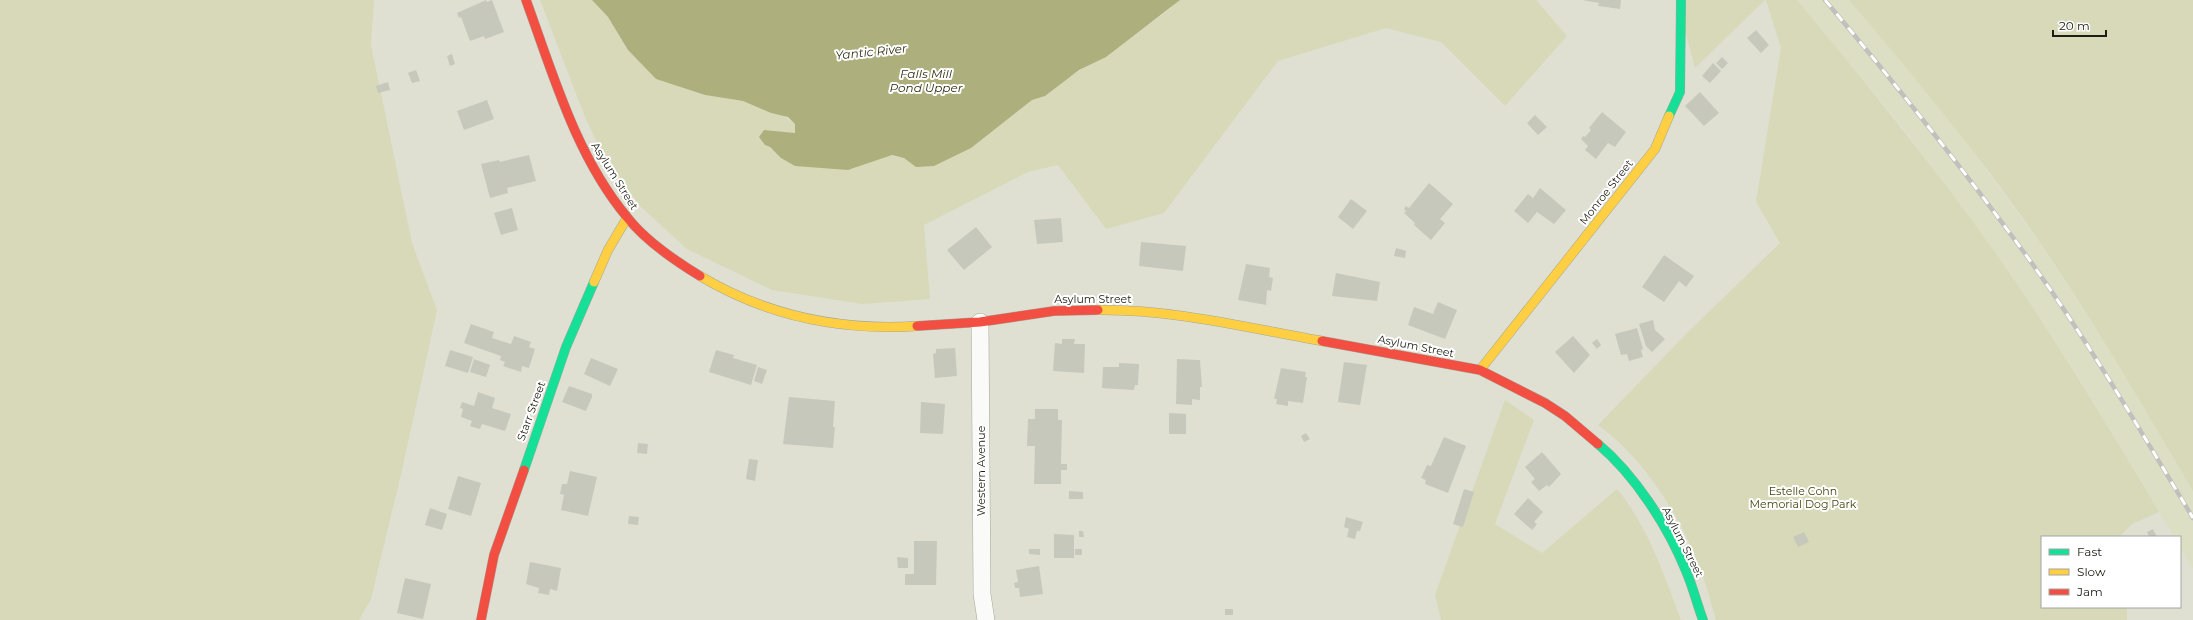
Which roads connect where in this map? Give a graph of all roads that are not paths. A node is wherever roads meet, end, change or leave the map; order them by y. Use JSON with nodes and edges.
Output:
{"nodes":[{"id":1,"x":526,"y":0,"type":"edge"},
{"id":2,"x":1681,"y":0,"type":"edge"},
{"id":3,"x":627,"y":218,"type":"junction"},
{"id":4,"x":980,"y":322,"type":"junction"},
{"id":5,"x":1480,"y":370,"type":"junction"},
{"id":6,"x":481,"y":620,"type":"edge"},
{"id":7,"x":986,"y":620,"type":"edge"},
{"id":8,"x":1703,"y":620,"type":"edge"}],
"edges":[{"from":1,"to":3,"type":"street","name":"Asylum Street"},
{"from":2,"to":5,"type":"street","name":"Monroe Street"},
{"from":3,"to":4,"type":"street","name":"Asylum Street"},
{"from":3,"to":6,"type":"street","name":"Starr Street"},
{"from":4,"to":5,"type":"street","name":"Asylum Street"},
{"from":4,"to":7,"type":"street","name":"Western Avenue"},
{"from":5,"to":8,"type":"street","name":"Asylum Street"}]}
